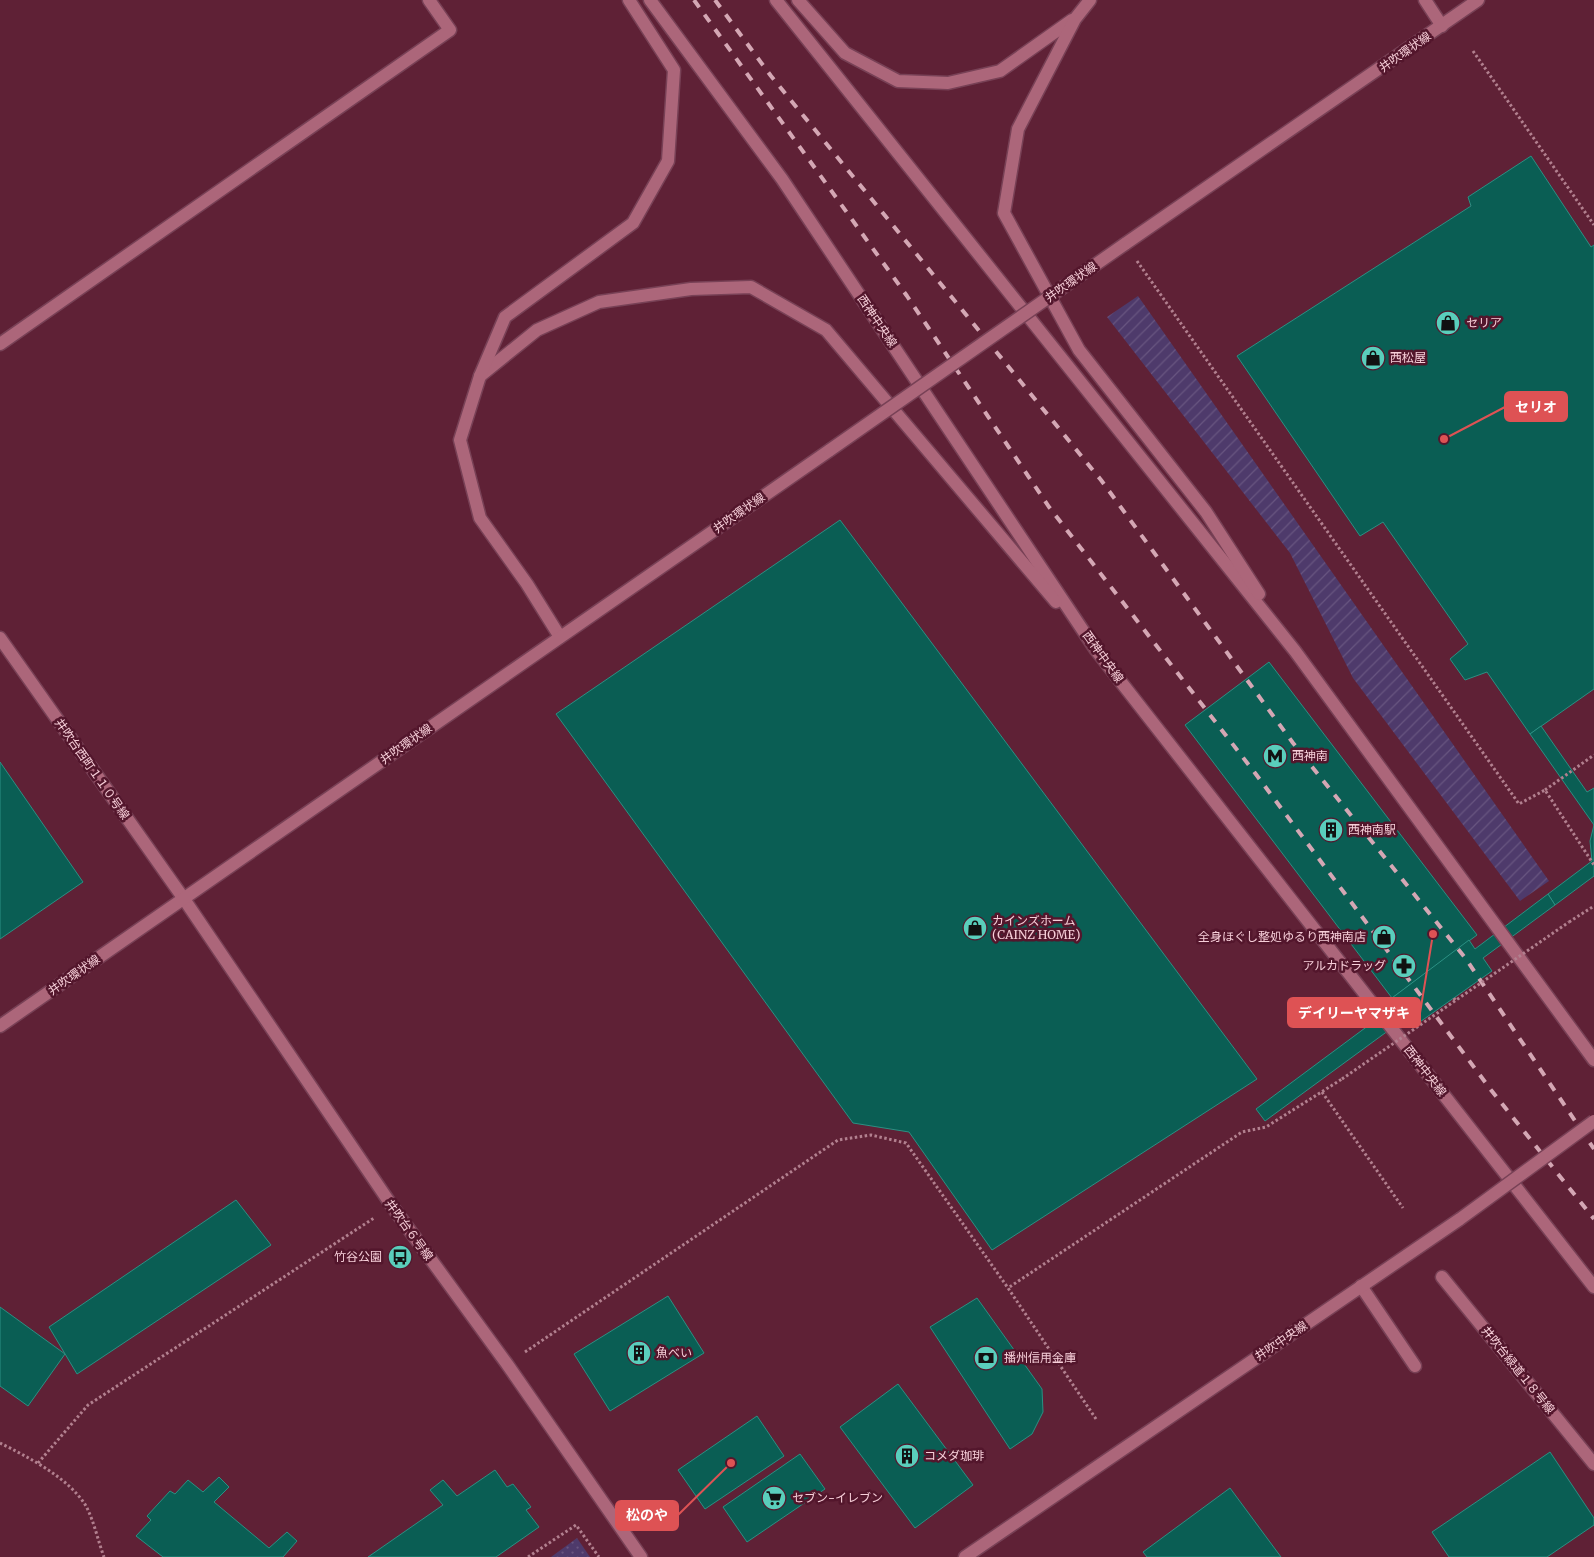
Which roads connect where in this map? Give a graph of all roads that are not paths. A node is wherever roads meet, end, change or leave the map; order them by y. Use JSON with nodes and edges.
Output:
{"nodes":[{"id":1,"x":429,"y":0,"type":"edge"},
{"id":2,"x":629,"y":0,"type":"edge"},
{"id":3,"x":650,"y":0,"type":"edge"},
{"id":4,"x":776,"y":0,"type":"edge"},
{"id":5,"x":798,"y":0,"type":"edge"},
{"id":6,"x":1090,"y":0,"type":"edge"},
{"id":7,"x":1425,"y":0,"type":"edge"},
{"id":8,"x":1478,"y":0,"type":"edge"},
{"id":9,"x":1074,"y":19,"type":"junction"},
{"id":10,"x":1442,"y":26,"type":"junction"},
{"id":11,"x":0,"y":344,"type":"edge"},
{"id":12,"x":480,"y":376,"type":"junction"},
{"id":13,"x":560,"y":637,"type":"junction"},
{"id":14,"x":0,"y":638,"type":"edge"},
{"id":15,"x":1096,"y":650,"type":"junction"},
{"id":16,"x":1295,"y":651,"type":"junction"},
{"id":17,"x":184,"y":899,"type":"junction"},
{"id":18,"x":0,"y":1026,"type":"edge"},
{"id":19,"x":1594,"y":1060,"type":"edge"},
{"id":20,"x":1594,"y":1121,"type":"edge"},
{"id":21,"x":1442,"y":1277,"type":"dead end"},
{"id":22,"x":1361,"y":1286,"type":"junction"},
{"id":23,"x":1594,"y":1287,"type":"edge"},
{"id":24,"x":1415,"y":1366,"type":"dead end"},
{"id":25,"x":1594,"y":1464,"type":"edge"},
{"id":26,"x":641,"y":1557,"type":"edge"},
{"id":27,"x":964,"y":1557,"type":"edge"}],
"edges":[{"from":1,"to":11,"type":"street"},
{"from":2,"to":12,"type":"street"},
{"from":3,"to":15,"type":"street","name":"西神中央線"},
{"from":4,"to":16,"type":"street"},
{"from":5,"to":9,"type":"street"},
{"from":6,"to":9,"type":"street"},
{"from":7,"to":10,"type":"street"},
{"from":8,"to":10,"type":"street","name":"井吹環状線"},
{"from":9,"to":16,"type":"street"},
{"from":10,"to":13,"type":"street","name":"井吹環状線","bridge":true},
{"from":12,"to":13,"type":"street"},
{"from":12,"to":15,"type":"street"},
{"from":13,"to":17,"type":"street","name":"井吹環状線"},
{"from":14,"to":17,"type":"street","name":"井吹台西町１１０号線"},
{"from":15,"to":23,"type":"street","name":"西神中央線"},
{"from":16,"to":19,"type":"street"},
{"from":17,"to":18,"type":"street","name":"井吹環状線"},
{"from":17,"to":26,"type":"street","name":"井吹台６号線"},
{"from":20,"to":22,"type":"street","name":"井吹中央線","bridge":true},
{"from":21,"to":25,"type":"street","name":"井吹台緑道１８号線"},
{"from":22,"to":24,"type":"street"},
{"from":22,"to":27,"type":"street","name":"井吹中央線"}]}
